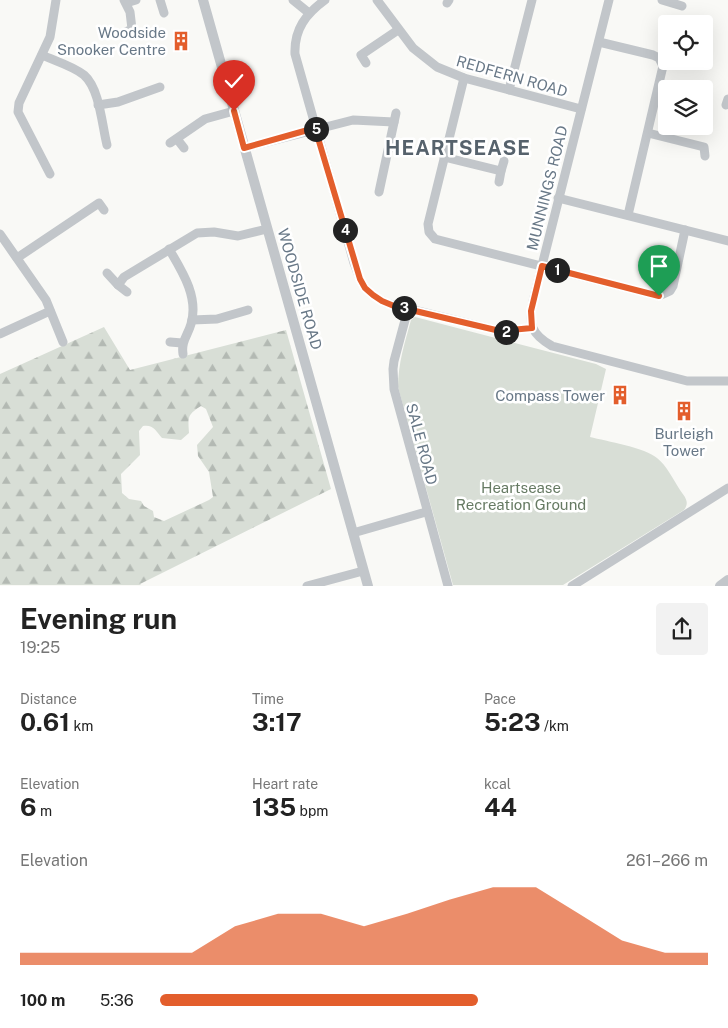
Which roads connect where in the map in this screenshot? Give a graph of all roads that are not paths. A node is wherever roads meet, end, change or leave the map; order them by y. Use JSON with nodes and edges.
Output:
{"nodes":[{"id":1,"x":56,"y":0,"type":"edge"},
{"id":2,"x":136,"y":0,"type":"edge"},
{"id":3,"x":160,"y":0,"type":"edge"},
{"id":4,"x":203,"y":0,"type":"edge"},
{"id":5,"x":293,"y":0,"type":"edge"},
{"id":6,"x":325,"y":0,"type":"edge"},
{"id":7,"x":378,"y":0,"type":"edge"},
{"id":8,"x":532,"y":0,"type":"edge"},
{"id":9,"x":609,"y":0,"type":"edge"},
{"id":10,"x":662,"y":0,"type":"edge"},
{"id":11,"x":125,"y":2,"type":"edge"},
{"id":12,"x":682,"y":6,"type":"dead end"},
{"id":13,"x":164,"y":13,"type":"dead end"},
{"id":14,"x":309,"y":13,"type":"junction"},
{"id":15,"x":398,"y":30,"type":"junction"},
{"id":16,"x":142,"y":31,"type":"dead end"},
{"id":17,"x":598,"y":42,"type":"junction"},
{"id":18,"x":42,"y":54,"type":"junction"},
{"id":19,"x":361,"y":55,"type":"dead end"},
{"id":20,"x":464,"y":78,"type":"junction"},
{"id":21,"x":509,"y":90,"type":"junction"},
{"id":22,"x":156,"y":91,"type":"dead end"},
{"id":23,"x":98,"y":106,"type":"junction"},
{"id":24,"x":581,"y":109,"type":"junction"},
{"id":25,"x":234,"y":111,"type":"junction"},
{"id":26,"x":315,"y":128,"type":"junction"},
{"id":27,"x":648,"y":133,"type":"junction"},
{"id":28,"x":108,"y":139,"type":"dead end"},
{"id":29,"x":706,"y":147,"type":"dead end"},
{"id":30,"x":184,"y":148,"type":"dead end"},
{"id":31,"x":244,"y":148,"type":"junction"},
{"id":32,"x":444,"y":157,"type":"junction"},
{"id":33,"x":504,"y":161,"type":"dead end"},
{"id":34,"x":50,"y":167,"type":"dead end"},
{"id":35,"x":501,"y":171,"type":"junction"},
{"id":36,"x":499,"y":182,"type":"dead end"},
{"id":37,"x":379,"y":192,"type":"dead end"},
{"id":38,"x":558,"y":198,"type":"junction"},
{"id":39,"x":99,"y":203,"type":"dead end"},
{"id":40,"x":628,"y":216,"type":"junction"},
{"id":41,"x":267,"y":229,"type":"junction"},
{"id":42,"x":685,"y":230,"type":"junction"},
{"id":43,"x":0,"y":234,"type":"edge"},
{"id":44,"x":728,"y":241,"type":"edge"},
{"id":45,"x":169,"y":249,"type":"junction"},
{"id":46,"x":17,"y":258,"type":"junction"},
{"id":47,"x":542,"y":266,"type":"junction"},
{"id":48,"x":107,"y":273,"type":"dead end"},
{"id":49,"x":118,"y":285,"type":"junction"},
{"id":50,"x":127,"y":292,"type":"dead end"},
{"id":51,"x":408,"y":309,"type":"junction"},
{"id":52,"x":248,"y":310,"type":"dead end"},
{"id":53,"x":50,"y":311,"type":"junction"},
{"id":54,"x":192,"y":320,"type":"junction"},
{"id":55,"x":532,"y":328,"type":"junction"},
{"id":56,"x":0,"y":334,"type":"edge"},
{"id":57,"x":64,"y":342,"type":"dead end"},
{"id":58,"x":170,"y":342,"type":"dead end"},
{"id":59,"x":182,"y":343,"type":"junction"},
{"id":60,"x":183,"y":354,"type":"dead end"},
{"id":61,"x":728,"y":381,"type":"edge"},
{"id":62,"x":728,"y":488,"type":"edge"},
{"id":63,"x":426,"y":512,"type":"junction"},
{"id":64,"x":353,"y":533,"type":"junction"},
{"id":65,"x":363,"y":571,"type":"junction"},
{"id":66,"x":728,"y":580,"type":"edge"},
{"id":67,"x":308,"y":586,"type":"edge"},
{"id":68,"x":368,"y":586,"type":"edge"},
{"id":69,"x":448,"y":586,"type":"edge"},
{"id":70,"x":572,"y":586,"type":"edge"},
{"id":71,"x":720,"y":586,"type":"edge"}],
"edges":[{"from":1,"to":18,"type":"street"},
{"from":2,"to":11,"type":"street"},
{"from":3,"to":13,"type":"street"},
{"from":4,"to":25,"type":"street","name":"WOODSIDE ROAD"},
{"from":5,"to":14,"type":"street"},
{"from":6,"to":14,"type":"street"},
{"from":7,"to":15,"type":"street","name":"REDFERN ROAD"},
{"from":8,"to":21,"type":"street"},
{"from":9,"to":17,"type":"street","name":"MUNNINGS ROAD"},
{"from":10,"to":12,"type":"street"},
{"from":11,"to":16,"type":"street"},
{"from":14,"to":26,"type":"street"},
{"from":15,"to":19,"type":"street"},
{"from":15,"to":20,"type":"street","name":"REDFERN ROAD"},
{"from":17,"to":24,"type":"street","name":"MUNNINGS ROAD"},
{"from":17,"to":27,"type":"street"},
{"from":18,"to":23,"type":"street"},
{"from":18,"to":34,"type":"street"},
{"from":20,"to":21,"type":"street","name":"REDFERN ROAD"},
{"from":20,"to":32,"type":"street"},
{"from":21,"to":24,"type":"street","name":"REDFERN ROAD"},
{"from":22,"to":23,"type":"street"},
{"from":23,"to":28,"type":"street"},
{"from":24,"to":38,"type":"street","name":"MUNNINGS ROAD"},
{"from":25,"to":30,"type":"street"},
{"from":25,"to":31,"type":"street","name":"WOODSIDE ROAD"},
{"from":26,"to":31,"type":"street"},
{"from":26,"to":37,"type":"street"},
{"from":26,"to":51,"type":"street"},
{"from":27,"to":29,"type":"street"},
{"from":27,"to":40,"type":"street"},
{"from":31,"to":41,"type":"street","name":"WOODSIDE ROAD"},
{"from":32,"to":35,"type":"street"},
{"from":32,"to":47,"type":"street"},
{"from":33,"to":35,"type":"street"},
{"from":35,"to":36,"type":"street"},
{"from":38,"to":40,"type":"street"},
{"from":38,"to":47,"type":"street","name":"MUNNINGS ROAD"},
{"from":39,"to":46,"type":"street"},
{"from":40,"to":42,"type":"street"},
{"from":41,"to":45,"type":"street"},
{"from":41,"to":64,"type":"street","name":"WOODSIDE ROAD"},
{"from":42,"to":44,"type":"street"},
{"from":42,"to":47,"type":"street"},
{"from":43,"to":46,"type":"street"},
{"from":45,"to":49,"type":"street"},
{"from":45,"to":54,"type":"street"},
{"from":46,"to":53,"type":"street"},
{"from":47,"to":55,"type":"street","name":"MUNNINGS ROAD"},
{"from":48,"to":49,"type":"street"},
{"from":49,"to":50,"type":"street"},
{"from":51,"to":55,"type":"street"},
{"from":51,"to":63,"type":"street","name":"SALE ROAD"},
{"from":52,"to":54,"type":"street"},
{"from":53,"to":56,"type":"street"},
{"from":53,"to":57,"type":"street"},
{"from":54,"to":59,"type":"street"},
{"from":55,"to":61,"type":"street"},
{"from":58,"to":59,"type":"street"},
{"from":59,"to":60,"type":"street"},
{"from":62,"to":70,"type":"street"},
{"from":63,"to":64,"type":"street"},
{"from":63,"to":69,"type":"street","name":"SALE ROAD"},
{"from":64,"to":65,"type":"street","name":"WOODSIDE ROAD"},
{"from":65,"to":67,"type":"street"},
{"from":65,"to":68,"type":"street","name":"WOODSIDE ROAD"},
{"from":66,"to":71,"type":"street"}]}
